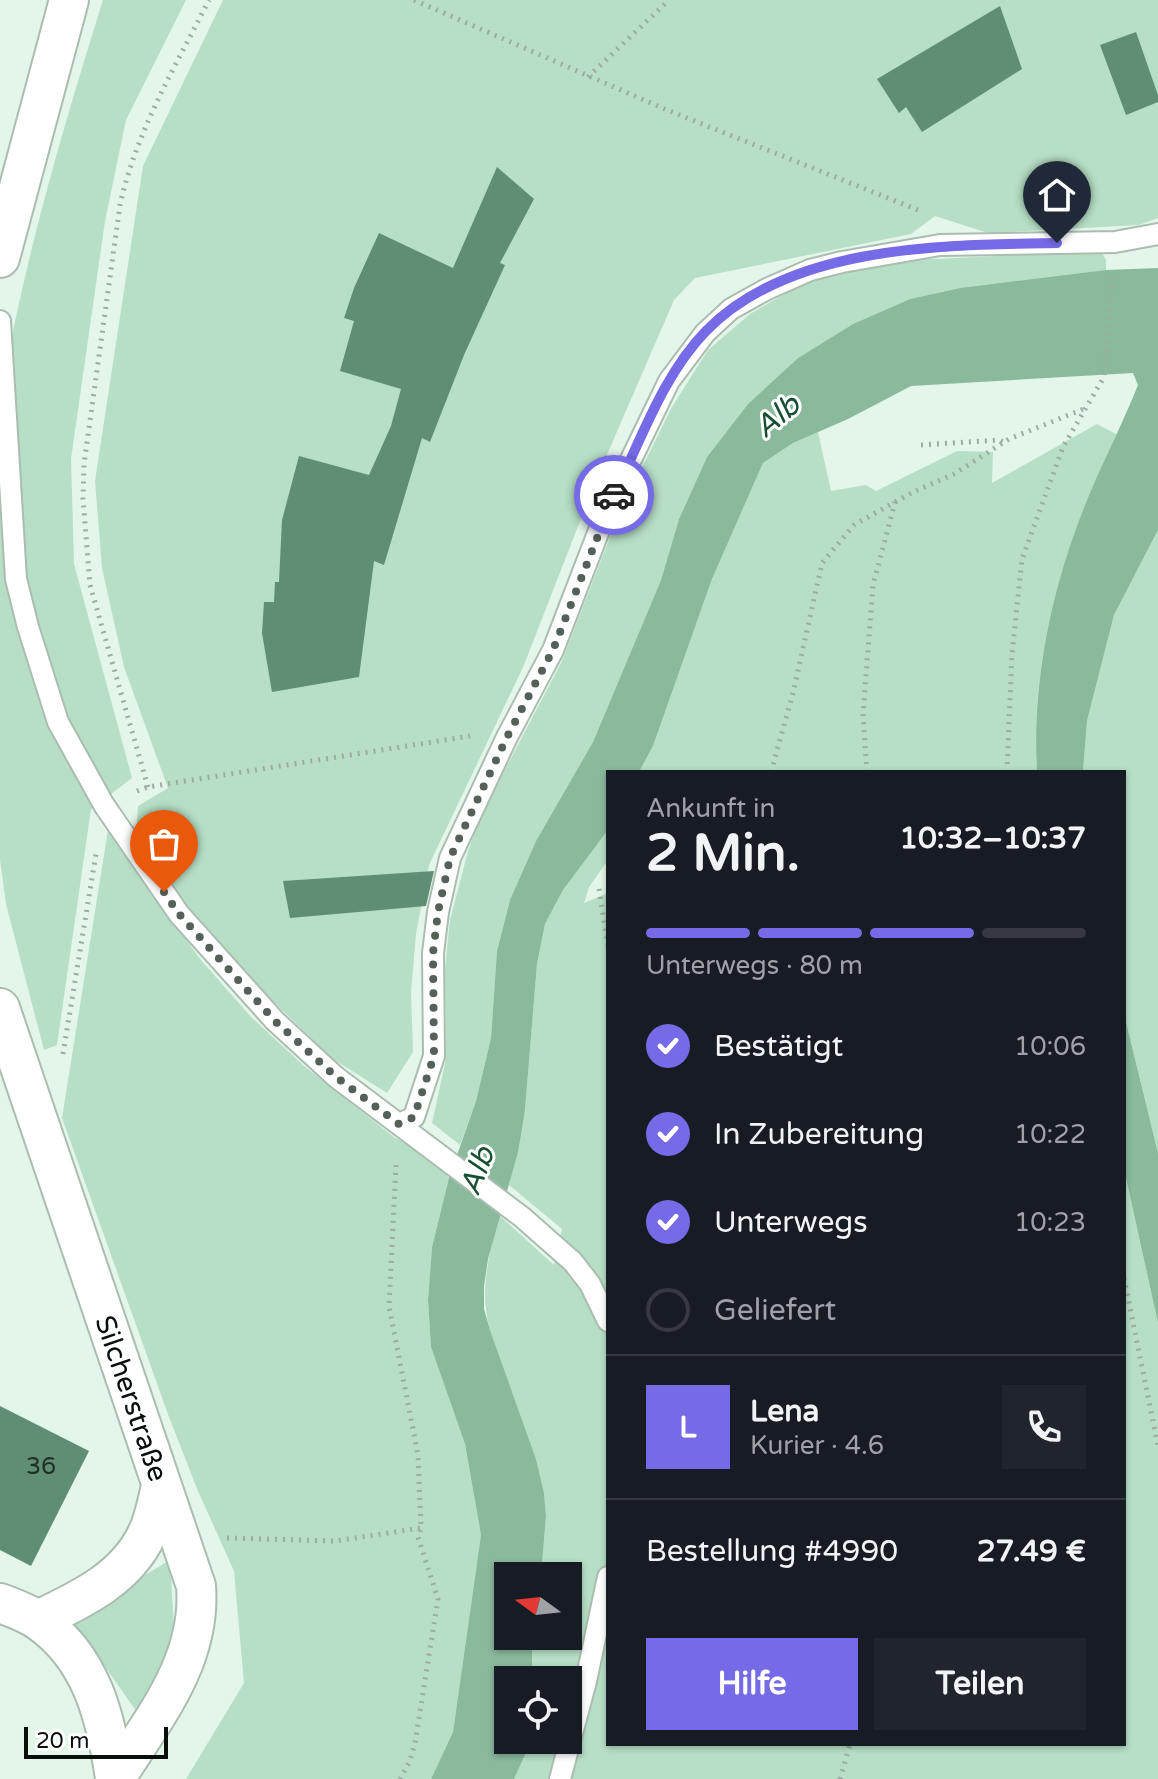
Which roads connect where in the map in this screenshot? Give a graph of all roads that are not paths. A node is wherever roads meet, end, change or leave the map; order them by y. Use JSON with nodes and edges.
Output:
{"nodes":[{"id":1,"x":69,"y":0,"type":"edge"},
{"id":2,"x":1158,"y":234,"type":"edge"},
{"id":3,"x":0,"y":258,"type":"edge"},
{"id":4,"x":0,"y":321,"type":"edge"},
{"id":5,"x":0,"y":1008,"type":"edge"},
{"id":6,"x":399,"y":1124,"type":"junction"},
{"id":7,"x":606,"y":1317,"type":"edge"},
{"id":8,"x":161,"y":1487,"type":"junction"},
{"id":9,"x":606,"y":1586,"type":"edge"},
{"id":10,"x":0,"y":1603,"type":"edge"},
{"id":11,"x":38,"y":1620,"type":"junction"},
{"id":12,"x":115,"y":1778,"type":"edge"},
{"id":13,"x":560,"y":1779,"type":"edge"}],
"edges":[{"from":1,"to":3,"type":"street"},
{"from":2,"to":6,"type":"lane"},
{"from":4,"to":6,"type":"lane"},
{"from":5,"to":8,"type":"street","name":"Silcherstraße"},
{"from":6,"to":7,"type":"lane"},
{"from":8,"to":11,"type":"street"},
{"from":8,"to":12,"type":"street","name":"Silcherstraße"},
{"from":9,"to":13,"type":"lane"},
{"from":10,"to":11,"type":"street"},
{"from":11,"to":12,"type":"street"}]}
